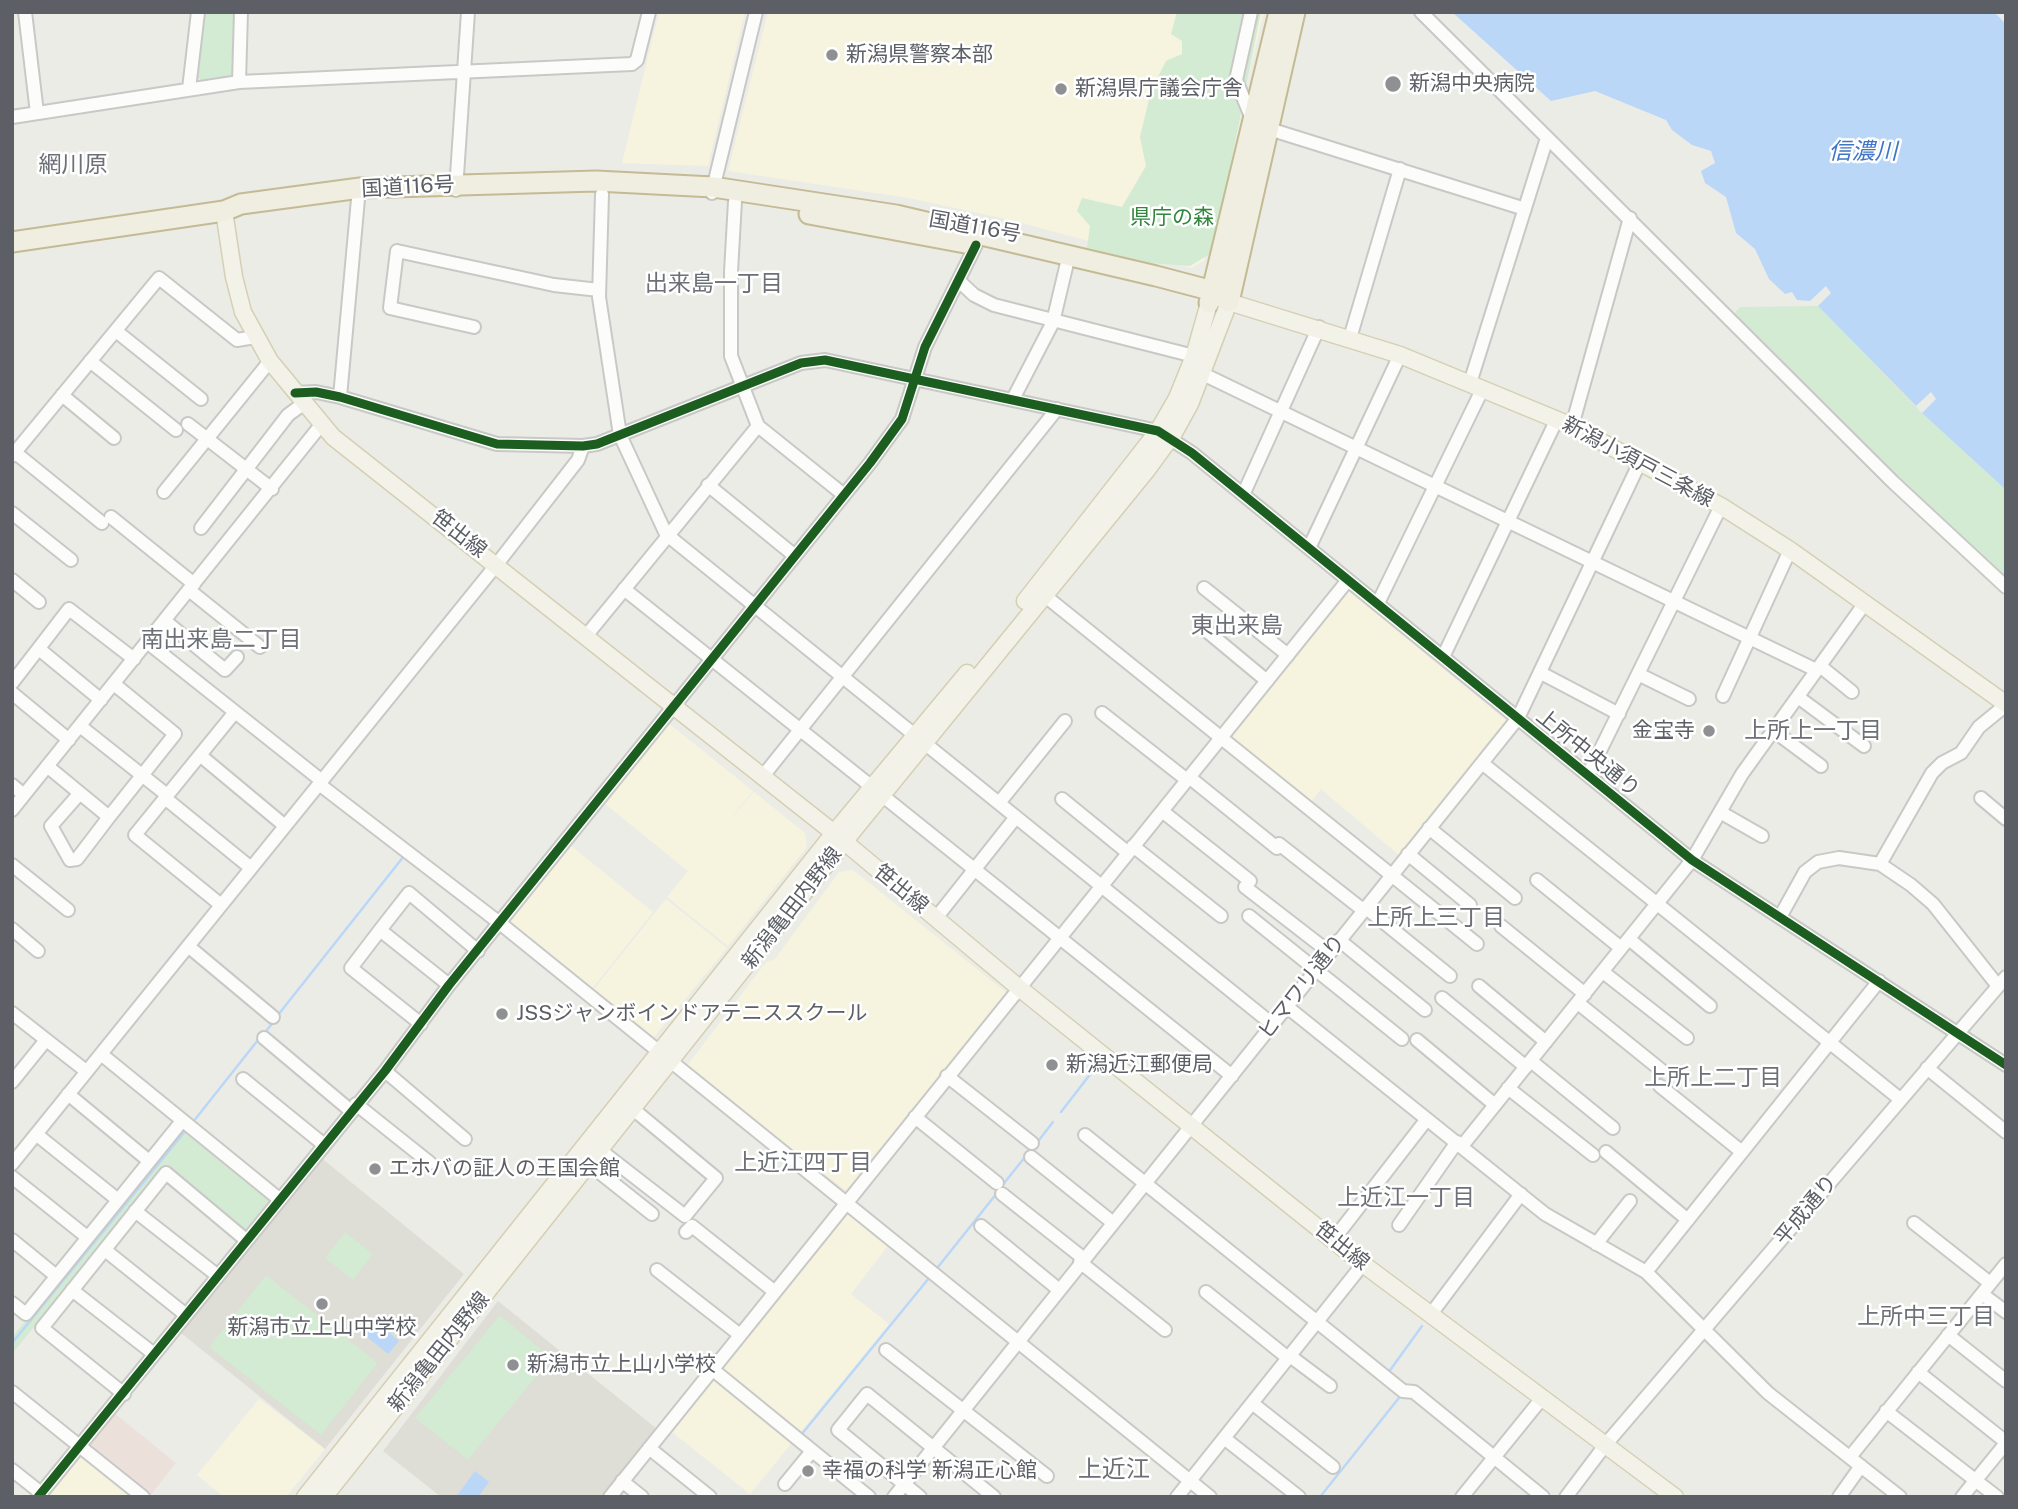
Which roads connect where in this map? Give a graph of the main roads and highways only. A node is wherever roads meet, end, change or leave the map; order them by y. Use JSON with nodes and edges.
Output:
{"nodes":[{"id":1,"x":1279,"y":12,"type":"edge"},
{"id":2,"x":1295,"y":12,"type":"edge"},
{"id":3,"x":1260,"y":125,"type":"junction"},
{"id":4,"x":456,"y":188,"type":"junction"},
{"id":5,"x":712,"y":192,"type":"junction"},
{"id":6,"x":223,"y":211,"type":"junction"},
{"id":7,"x":12,"y":242,"type":"edge"},
{"id":8,"x":1217,"y":299,"type":"junction"},
{"id":9,"x":1164,"y":434,"type":"junction"},
{"id":10,"x":2006,"y":705,"type":"edge"},
{"id":11,"x":919,"y":740,"type":"junction"},
{"id":12,"x":840,"y":837,"type":"junction"},
{"id":13,"x":664,"y":1058,"type":"junction"},
{"id":14,"x":305,"y":1497,"type":"edge"},
{"id":15,"x":324,"y":1497,"type":"edge"},
{"id":16,"x":1675,"y":1497,"type":"edge"}],
"edges":[{"from":1,"to":3,"type":"highway"},
{"from":2,"to":3,"type":"highway"},
{"from":3,"to":8,"type":"highway"},
{"from":4,"to":5,"type":"highway","name":"国道116号"},
{"from":4,"to":5,"type":"highway","name":"国道116号"},
{"from":4,"to":6,"type":"highway","name":"国道116号"},
{"from":4,"to":6,"type":"highway","name":"国道116号"},
{"from":5,"to":8,"type":"highway","name":"国道116号"},
{"from":5,"to":8,"type":"highway","name":"国道116号"},
{"from":6,"to":7,"type":"highway","name":"国道116号"},
{"from":6,"to":12,"type":"main road","name":"笹出線"},
{"from":8,"to":9,"type":"main road","name":"新潟亀田内野線"},
{"from":8,"to":9,"type":"main road","name":"新潟亀田内野線"},
{"from":8,"to":10,"type":"main road","name":"新潟小須戸三条線"},
{"from":9,"to":11,"type":"main road","name":"新潟亀田内野線"},
{"from":9,"to":11,"type":"main road","name":"新潟亀田内野線"},
{"from":11,"to":12,"type":"main road","name":"新潟亀田内野線"},
{"from":12,"to":13,"type":"main road","name":"新潟亀田内野線"},
{"from":12,"to":16,"type":"main road","name":"笹出線"},
{"from":13,"to":14,"type":"main road","name":"新潟亀田内野線"},
{"from":13,"to":15,"type":"main road","name":"新潟亀田内野線"}]}
